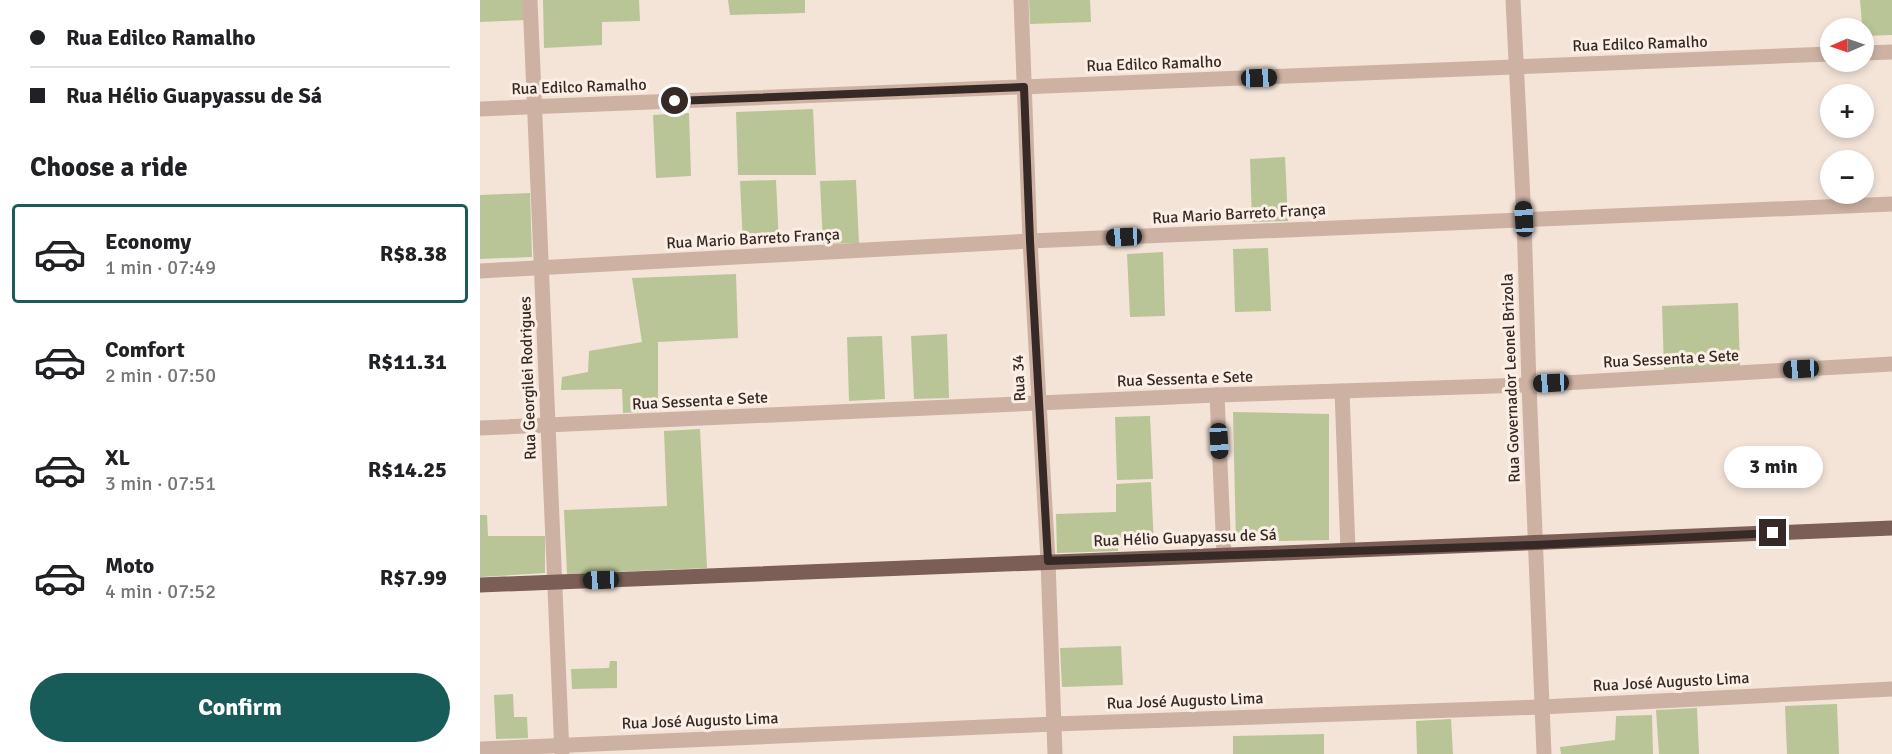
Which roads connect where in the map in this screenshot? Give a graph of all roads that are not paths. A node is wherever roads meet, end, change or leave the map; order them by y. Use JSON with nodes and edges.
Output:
{"nodes":[{"id":1,"x":530,"y":0,"type":"edge"},
{"id":2,"x":1021,"y":0,"type":"edge"},
{"id":3,"x":1513,"y":0,"type":"edge"},
{"id":4,"x":1892,"y":51,"type":"edge"},
{"id":5,"x":1874,"y":52,"type":"edge"},
{"id":6,"x":1820,"y":54,"type":"edge"},
{"id":7,"x":1516,"y":68,"type":"junction"},
{"id":8,"x":1024,"y":87,"type":"junction"},
{"id":9,"x":535,"y":107,"type":"junction"},
{"id":10,"x":480,"y":109,"type":"edge"},
{"id":11,"x":1892,"y":204,"type":"edge"},
{"id":12,"x":1524,"y":219,"type":"junction"},
{"id":13,"x":1030,"y":241,"type":"junction"},
{"id":14,"x":541,"y":268,"type":"junction"},
{"id":15,"x":480,"y":270,"type":"edge"},
{"id":16,"x":1892,"y":364,"type":"edge"},
{"id":17,"x":1529,"y":385,"type":"junction"},
{"id":18,"x":1342,"y":391,"type":"junction"},
{"id":19,"x":1217,"y":395,"type":"junction"},
{"id":20,"x":1039,"y":403,"type":"junction"},
{"id":21,"x":548,"y":426,"type":"junction"},
{"id":22,"x":480,"y":428,"type":"edge"},
{"id":23,"x":1892,"y":528,"type":"edge"},
{"id":24,"x":1535,"y":545,"type":"junction"},
{"id":25,"x":1348,"y":550,"type":"junction"},
{"id":26,"x":1224,"y":554,"type":"junction"},
{"id":27,"x":1048,"y":561,"type":"junction"},
{"id":28,"x":555,"y":582,"type":"junction"},
{"id":29,"x":480,"y":585,"type":"edge"},
{"id":30,"x":1892,"y":689,"type":"edge"},
{"id":31,"x":1542,"y":707,"type":"junction"},
{"id":32,"x":1054,"y":724,"type":"junction"},
{"id":33,"x":480,"y":749,"type":"edge"},
{"id":34,"x":562,"y":750,"type":"edge"},
{"id":35,"x":1055,"y":754,"type":"edge"},
{"id":36,"x":1544,"y":754,"type":"edge"}],
"edges":[{"from":1,"to":9,"type":"street","name":"Rua Georgilei Rodrigues"},
{"from":2,"to":8,"type":"street","name":"Rua 34"},
{"from":3,"to":7,"type":"street","name":"Rua Governador Leonel Brizola"},
{"from":4,"to":5,"type":"street"},
{"from":6,"to":7,"type":"street","name":"Rua Edilco Ramalho"},
{"from":7,"to":8,"type":"street","name":"Rua Edilco Ramalho"},
{"from":7,"to":12,"type":"street","name":"Rua Governador Leonel Brizola"},
{"from":8,"to":9,"type":"street","name":"Rua Edilco Ramalho"},
{"from":8,"to":13,"type":"street","name":"Rua 34"},
{"from":9,"to":10,"type":"street","name":"Rua Edilco Ramalho"},
{"from":9,"to":14,"type":"street","name":"Rua Georgilei Rodrigues"},
{"from":11,"to":12,"type":"street","name":"Rua Mario Barreto França"},
{"from":12,"to":13,"type":"street","name":"Rua Mario Barreto França"},
{"from":12,"to":17,"type":"street","name":"Rua Governador Leonel Brizola"},
{"from":13,"to":14,"type":"street","name":"Rua Mario Barreto França"},
{"from":13,"to":20,"type":"street","name":"Rua 34"},
{"from":14,"to":15,"type":"street","name":"Rua Mario Barreto França"},
{"from":14,"to":21,"type":"street","name":"Rua Georgilei Rodrigues"},
{"from":16,"to":17,"type":"street","name":"Rua Sessenta e Sete"},
{"from":17,"to":18,"type":"street","name":"Rua Sessenta e Sete"},
{"from":17,"to":24,"type":"street","name":"Rua Governador Leonel Brizola"},
{"from":18,"to":19,"type":"street","name":"Rua Sessenta e Sete"},
{"from":18,"to":25,"type":"street"},
{"from":19,"to":20,"type":"street","name":"Rua Sessenta e Sete"},
{"from":19,"to":26,"type":"street"},
{"from":20,"to":21,"type":"street","name":"Rua Sessenta e Sete"},
{"from":20,"to":27,"type":"street","name":"Rua 34"},
{"from":21,"to":22,"type":"street","name":"Rua Sessenta e Sete"},
{"from":21,"to":28,"type":"street","name":"Rua Georgilei Rodrigues"},
{"from":23,"to":24,"type":"main road","name":"Rua Hélio Guapyassu de Sá"},
{"from":24,"to":25,"type":"main road","name":"Rua Hélio Guapyassu de Sá"},
{"from":24,"to":31,"type":"street","name":"Rua Governador Leonel Brizola"},
{"from":25,"to":26,"type":"main road","name":"Rua Hélio Guapyassu de Sá"},
{"from":26,"to":27,"type":"main road","name":"Rua Hélio Guapyassu de Sá"},
{"from":27,"to":28,"type":"main road","name":"Rua Hélio Guapyassu de Sá"},
{"from":27,"to":32,"type":"street","name":"Rua 34"},
{"from":28,"to":29,"type":"main road","name":"Rua Hélio Guapyassu de Sá"},
{"from":28,"to":34,"type":"street","name":"Rua Georgilei Rodrigues"},
{"from":30,"to":31,"type":"street","name":"Rua José Augusto Lima"},
{"from":31,"to":32,"type":"street","name":"Rua José Augusto Lima"},
{"from":31,"to":36,"type":"street","name":"Rua Governador Leonel Brizola"},
{"from":32,"to":34,"type":"street","name":"Rua José Augusto Lima"},
{"from":32,"to":35,"type":"street","name":"Rua 34"},
{"from":33,"to":34,"type":"street","name":"Rua José Augusto Lima"}]}
